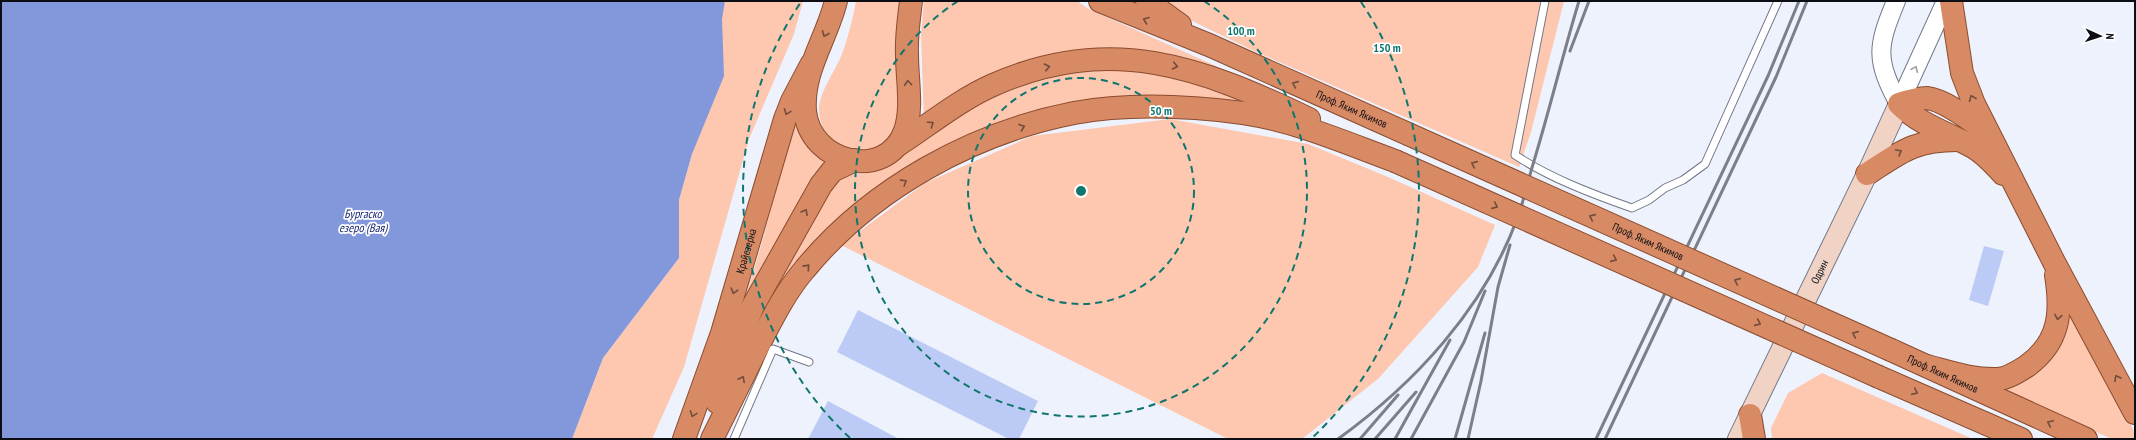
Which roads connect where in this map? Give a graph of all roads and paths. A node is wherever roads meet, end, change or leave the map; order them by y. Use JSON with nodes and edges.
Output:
{"nodes":[{"id":1,"x":836,"y":1,"type":"edge"},
{"id":2,"x":912,"y":1,"type":"edge"},
{"id":3,"x":1100,"y":1,"type":"edge"},
{"id":4,"x":1147,"y":1,"type":"edge"},
{"id":5,"x":1545,"y":1,"type":"edge"},
{"id":6,"x":1778,"y":1,"type":"edge"},
{"id":7,"x":1896,"y":1,"type":"edge"},
{"id":8,"x":1946,"y":1,"type":"edge"},
{"id":9,"x":1951,"y":1,"type":"edge"},
{"id":10,"x":1209,"y":45,"type":"junction"},
{"id":11,"x":811,"y":65,"type":"junction"},
{"id":12,"x":1899,"y":104,"type":"junction"},
{"id":13,"x":1989,"y":133,"type":"junction"},
{"id":14,"x":1958,"y":140,"type":"junction"},
{"id":15,"x":898,"y":145,"type":"junction"},
{"id":16,"x":855,"y":160,"type":"junction"},
{"id":17,"x":1396,"y":162,"type":"junction"},
{"id":18,"x":1867,"y":174,"type":"junction"},
{"id":19,"x":2022,"y":198,"type":"junction"},
{"id":20,"x":2055,"y":264,"type":"junction"},
{"id":21,"x":808,"y":362,"type":"dead end"},
{"id":22,"x":1927,"y":366,"type":"junction"},
{"id":23,"x":2135,"y":413,"type":"edge"},
{"id":24,"x":1750,"y":414,"type":"junction"},
{"id":25,"x":1993,"y":431,"type":"edge"},
{"id":26,"x":684,"y":439,"type":"edge"},
{"id":27,"x":705,"y":439,"type":"edge"},
{"id":28,"x":712,"y":439,"type":"edge"},
{"id":29,"x":734,"y":439,"type":"edge"},
{"id":30,"x":1738,"y":439,"type":"edge"},
{"id":31,"x":1754,"y":439,"type":"edge"},
{"id":32,"x":2021,"y":439,"type":"edge"},
{"id":33,"x":2086,"y":439,"type":"edge"}],
"edges":[{"from":1,"to":11,"type":"highway","one_way":true},
{"from":15,"to":2,"type":"highway","one_way":true},
{"from":10,"to":3,"type":"highway","one_way":true},
{"from":4,"to":10,"type":"highway"},
{"from":5,"to":6,"type":"lane"},
{"from":7,"to":12,"type":"street"},
{"from":12,"to":8,"type":"street","name":"Одрин","one_way":true},
{"from":13,"to":9,"type":"highway","one_way":true},
{"from":22,"to":10,"type":"highway","name":"Проф. Яким Якимов","one_way":true,"bridge":true},
{"from":11,"to":16,"type":"highway"},
{"from":11,"to":26,"type":"highway","name":"Крайезерна","one_way":true},
{"from":12,"to":13,"type":"highway"},
{"from":12,"to":14,"type":"highway"},
{"from":12,"to":18,"type":"main road","name":"Одрин"},
{"from":13,"to":19,"type":"highway"},
{"from":18,"to":14,"type":"highway","one_way":true},
{"from":14,"to":19,"type":"highway"},
{"from":15,"to":16,"type":"highway"},
{"from":15,"to":17,"type":"highway","one_way":true},
{"from":27,"to":16,"type":"highway","one_way":true},
{"from":17,"to":25,"type":"highway","one_way":true,"bridge":true},
{"from":28,"to":17,"type":"highway","one_way":true},
{"from":18,"to":24,"type":"main road","name":"Одрин"},
{"from":19,"to":20,"type":"highway"},
{"from":20,"to":22,"type":"highway","one_way":true},
{"from":23,"to":20,"type":"highway","one_way":true},
{"from":21,"to":29,"type":"lane"},
{"from":33,"to":22,"type":"highway","name":"Проф. Яким Якимов","one_way":true},
{"from":24,"to":30,"type":"main road","name":"Одрин"},
{"from":24,"to":31,"type":"highway"},
{"from":25,"to":32,"type":"highway"}]}
